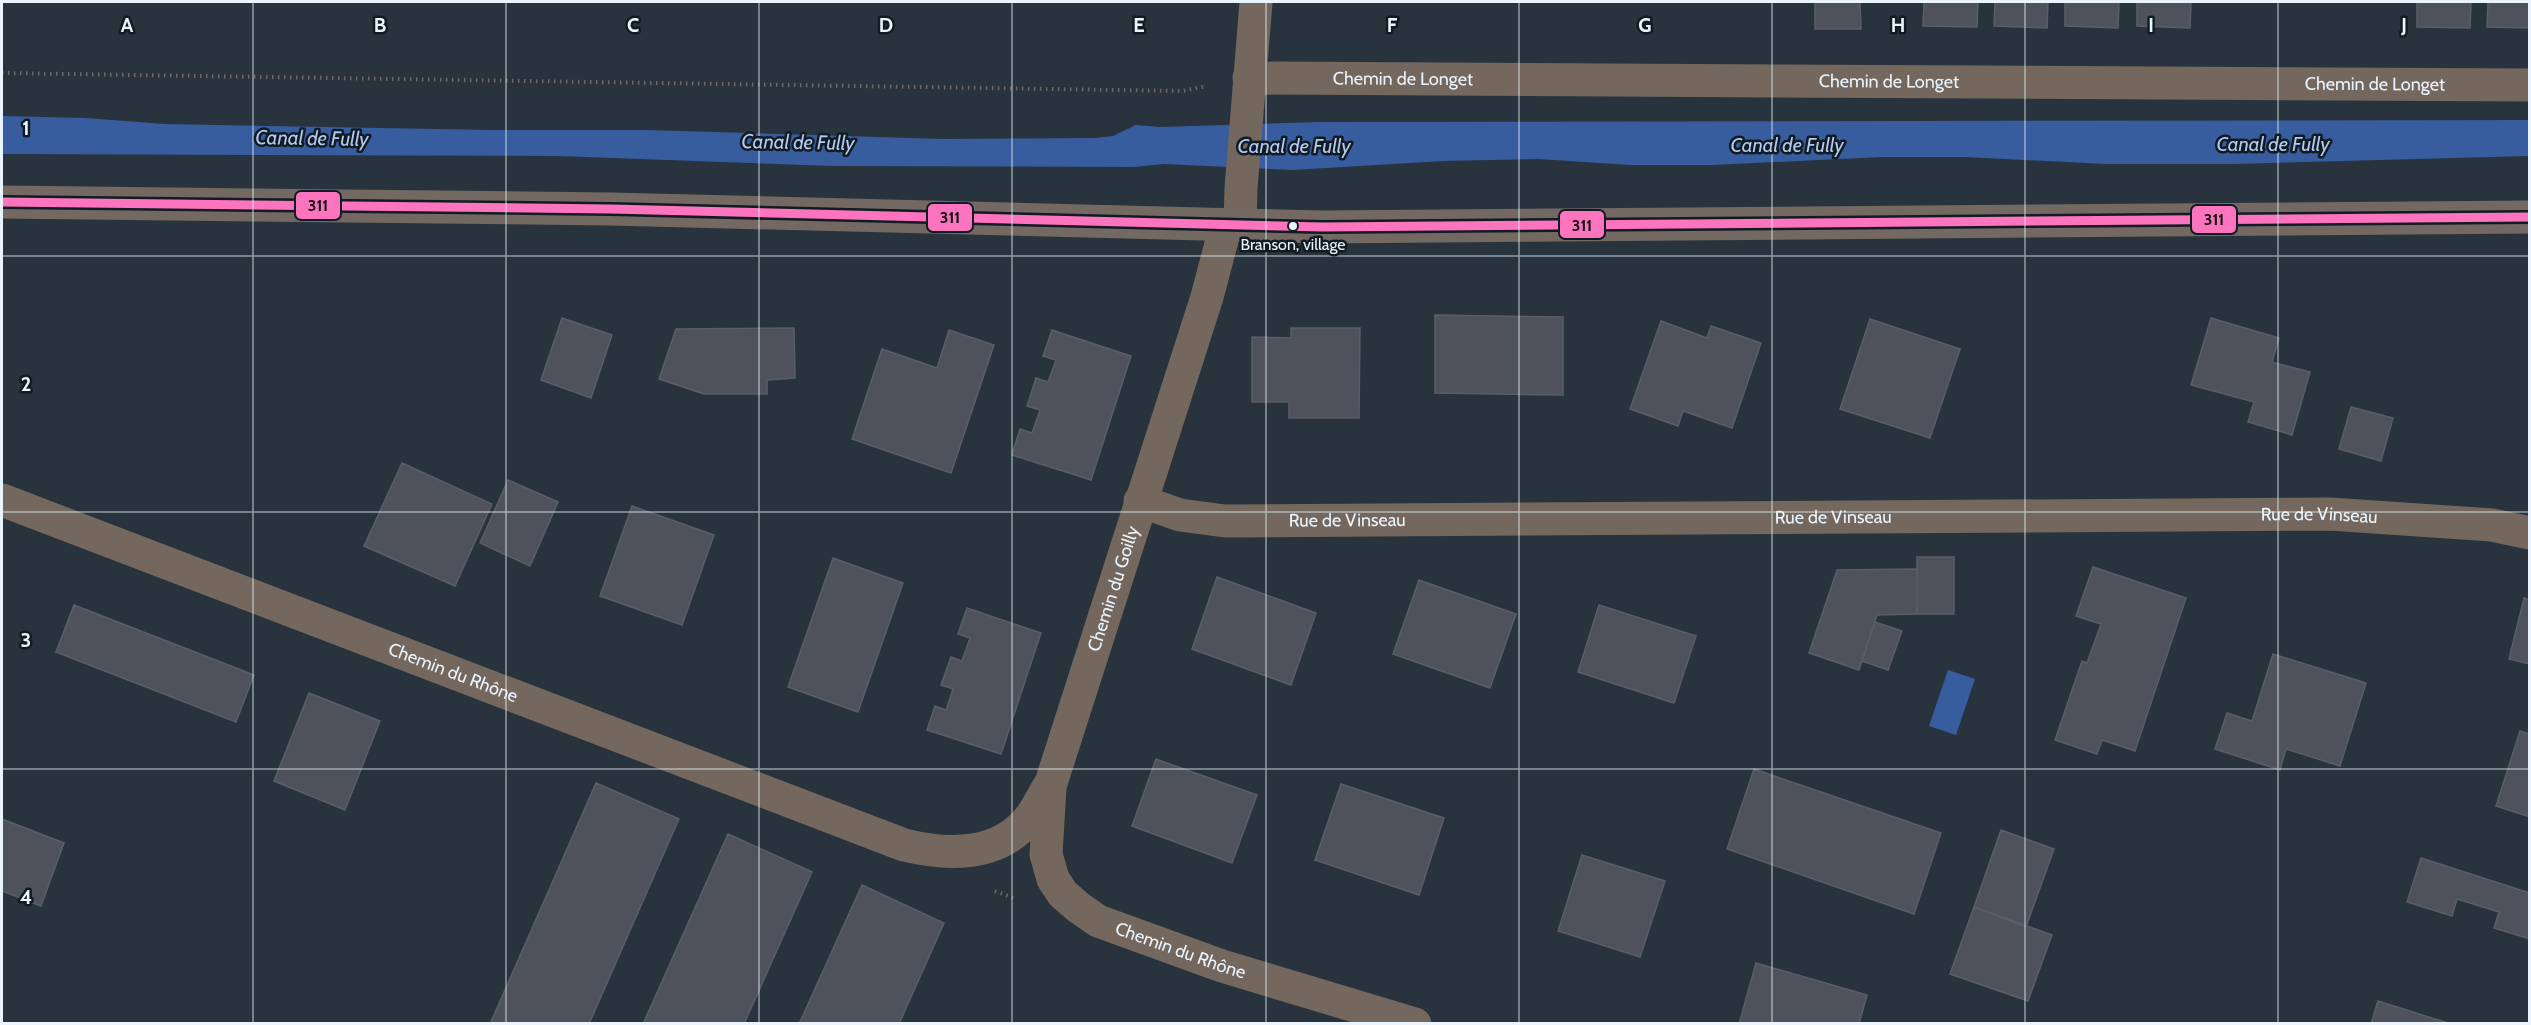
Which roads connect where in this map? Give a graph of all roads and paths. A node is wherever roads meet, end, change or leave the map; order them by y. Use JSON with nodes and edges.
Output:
{"nodes":[{"id":1,"x":1257,"y":2,"type":"edge"},
{"id":2,"x":2,"y":73,"type":"edge"},
{"id":3,"x":2529,"y":85,"type":"edge"},
{"id":4,"x":1248,"y":90,"type":"junction"},
{"id":5,"x":2,"y":202,"type":"edge"},
{"id":6,"x":2529,"y":217,"type":"edge"},
{"id":7,"x":1233,"y":225,"type":"junction"},
{"id":8,"x":2,"y":500,"type":"edge"},
{"id":9,"x":1140,"y":501,"type":"junction"},
{"id":10,"x":2529,"y":533,"type":"edge"},
{"id":11,"x":1050,"y":783,"type":"junction"},
{"id":12,"x":904,"y":845,"type":"joint"},
{"id":13,"x":1415,"y":1023,"type":"edge"}],
"edges":[{"from":1,"to":4,"type":"street","name":"Chemin du Goilly"},
{"from":2,"to":4,"type":"path"},
{"from":3,"to":4,"type":"street","name":"Chemin de Longet"},
{"from":4,"to":7,"type":"street","name":"Chemin du Goilly"},
{"from":5,"to":7,"type":"main road"},
{"from":6,"to":7,"type":"main road"},
{"from":7,"to":9,"type":"street","name":"Chemin du Goilly"},
{"from":8,"to":12,"type":"street","name":"Chemin du Rhône"},
{"from":9,"to":10,"type":"street","name":"Rue de Vinseau"},
{"from":9,"to":11,"type":"street","name":"Chemin du Goilly"},
{"from":11,"to":12,"type":"street","name":"Chemin du Goilly"},
{"from":11,"to":13,"type":"street","name":"Chemin du Rhône"}]}
